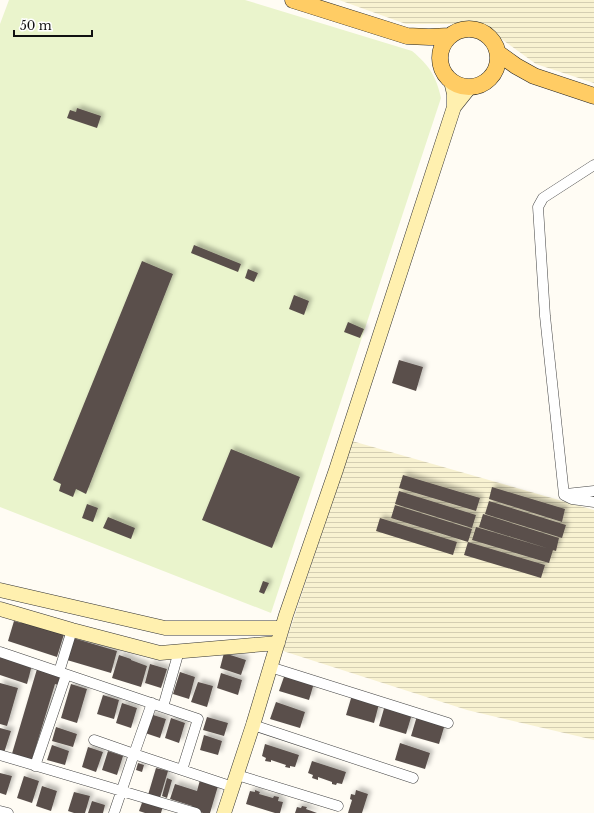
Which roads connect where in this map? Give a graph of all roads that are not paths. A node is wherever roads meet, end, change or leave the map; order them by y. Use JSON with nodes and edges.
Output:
{"nodes":[{"id":1,"x":293,"y":0,"type":"edge"},
{"id":2,"x":407,"y":36,"type":"junction"},
{"id":3,"x":450,"y":36,"type":"junction"},
{"id":4,"x":498,"y":53,"type":"junction"},
{"id":5,"x":441,"y":63,"type":"junction"},
{"id":6,"x":534,"y":76,"type":"junction"},
{"id":7,"x":491,"y":77,"type":"junction"},
{"id":8,"x":452,"y":81,"type":"junction"},
{"id":9,"x":470,"y":87,"type":"junction"},
{"id":10,"x":594,"y":96,"type":"edge"},
{"id":11,"x":454,"y":107,"type":"junction"},
{"id":12,"x":594,"y":165,"type":"edge"},
{"id":13,"x":594,"y":491,"type":"edge"},
{"id":14,"x":564,"y":495,"type":"junction"},
{"id":15,"x":594,"y":502,"type":"edge"},
{"id":16,"x":0,"y":590,"type":"edge"},
{"id":17,"x":0,"y":609,"type":"edge"},
{"id":18,"x":282,"y":628,"type":"junction"},
{"id":19,"x":72,"y":630,"type":"junction"},
{"id":20,"x":278,"y":643,"type":"junction"},
{"id":21,"x":179,"y":651,"type":"junction"},
{"id":22,"x":0,"y":652,"type":"edge"},
{"id":23,"x":270,"y":667,"type":"junction"},
{"id":24,"x":63,"y":673,"type":"junction"},
{"id":25,"x":152,"y":703,"type":"junction"},
{"id":26,"x":163,"y":707,"type":"junction"},
{"id":27,"x":448,"y":723,"type":"dead end"},
{"id":28,"x":253,"y":725,"type":"junction"},
{"id":29,"x":94,"y":740,"type":"dead end"},
{"id":30,"x":134,"y":754,"type":"junction"},
{"id":31,"x":0,"y":755,"type":"edge"},
{"id":32,"x":35,"y":766,"type":"junction"},
{"id":33,"x":182,"y":770,"type":"junction"},
{"id":34,"x":413,"y":778,"type":"dead end"},
{"id":35,"x":235,"y":781,"type":"junction"},
{"id":36,"x":121,"y":792,"type":"junction"},
{"id":37,"x":338,"y":806,"type":"dead end"},
{"id":38,"x":0,"y":810,"type":"edge"},
{"id":39,"x":8,"y":813,"type":"edge"},
{"id":40,"x":114,"y":813,"type":"edge"},
{"id":41,"x":196,"y":813,"type":"edge"},
{"id":42,"x":224,"y":813,"type":"edge"}],
"edges":[{"from":1,"to":2,"type":"main road"},
{"from":2,"to":3,"type":"main road"},
{"from":2,"to":5,"type":"main road"},
{"from":3,"to":4,"type":"main road"},
{"from":3,"to":5,"type":"main road"},
{"from":4,"to":6,"type":"main road"},
{"from":4,"to":7,"type":"main road"},
{"from":5,"to":8,"type":"main road"},
{"from":6,"to":7,"type":"main road"},
{"from":6,"to":10,"type":"main road"},
{"from":7,"to":9,"type":"main road"},
{"from":8,"to":9,"type":"main road"},
{"from":8,"to":11,"type":"street"},
{"from":9,"to":11,"type":"street"},
{"from":11,"to":18,"type":"street"},
{"from":12,"to":14,"type":"street"},
{"from":13,"to":14,"type":"street"},
{"from":14,"to":15,"type":"street"},
{"from":16,"to":18,"type":"street"},
{"from":17,"to":19,"type":"street"},
{"from":18,"to":20,"type":"street"},
{"from":19,"to":21,"type":"street"},
{"from":19,"to":24,"type":"street"},
{"from":20,"to":21,"type":"street"},
{"from":20,"to":23,"type":"street"},
{"from":21,"to":26,"type":"street"},
{"from":22,"to":24,"type":"street"},
{"from":23,"to":27,"type":"street"},
{"from":23,"to":28,"type":"street"},
{"from":24,"to":25,"type":"street"},
{"from":24,"to":32,"type":"street"},
{"from":25,"to":26,"type":"street"},
{"from":25,"to":30,"type":"street"},
{"from":26,"to":33,"type":"street"},
{"from":28,"to":34,"type":"street"},
{"from":28,"to":35,"type":"street"},
{"from":29,"to":30,"type":"street"},
{"from":30,"to":33,"type":"street"},
{"from":30,"to":36,"type":"street"},
{"from":31,"to":32,"type":"street"},
{"from":32,"to":36,"type":"street"},
{"from":33,"to":35,"type":"street"},
{"from":35,"to":37,"type":"street"},
{"from":35,"to":42,"type":"street"},
{"from":36,"to":40,"type":"street"},
{"from":36,"to":41,"type":"street"},
{"from":38,"to":39,"type":"street"}]}
